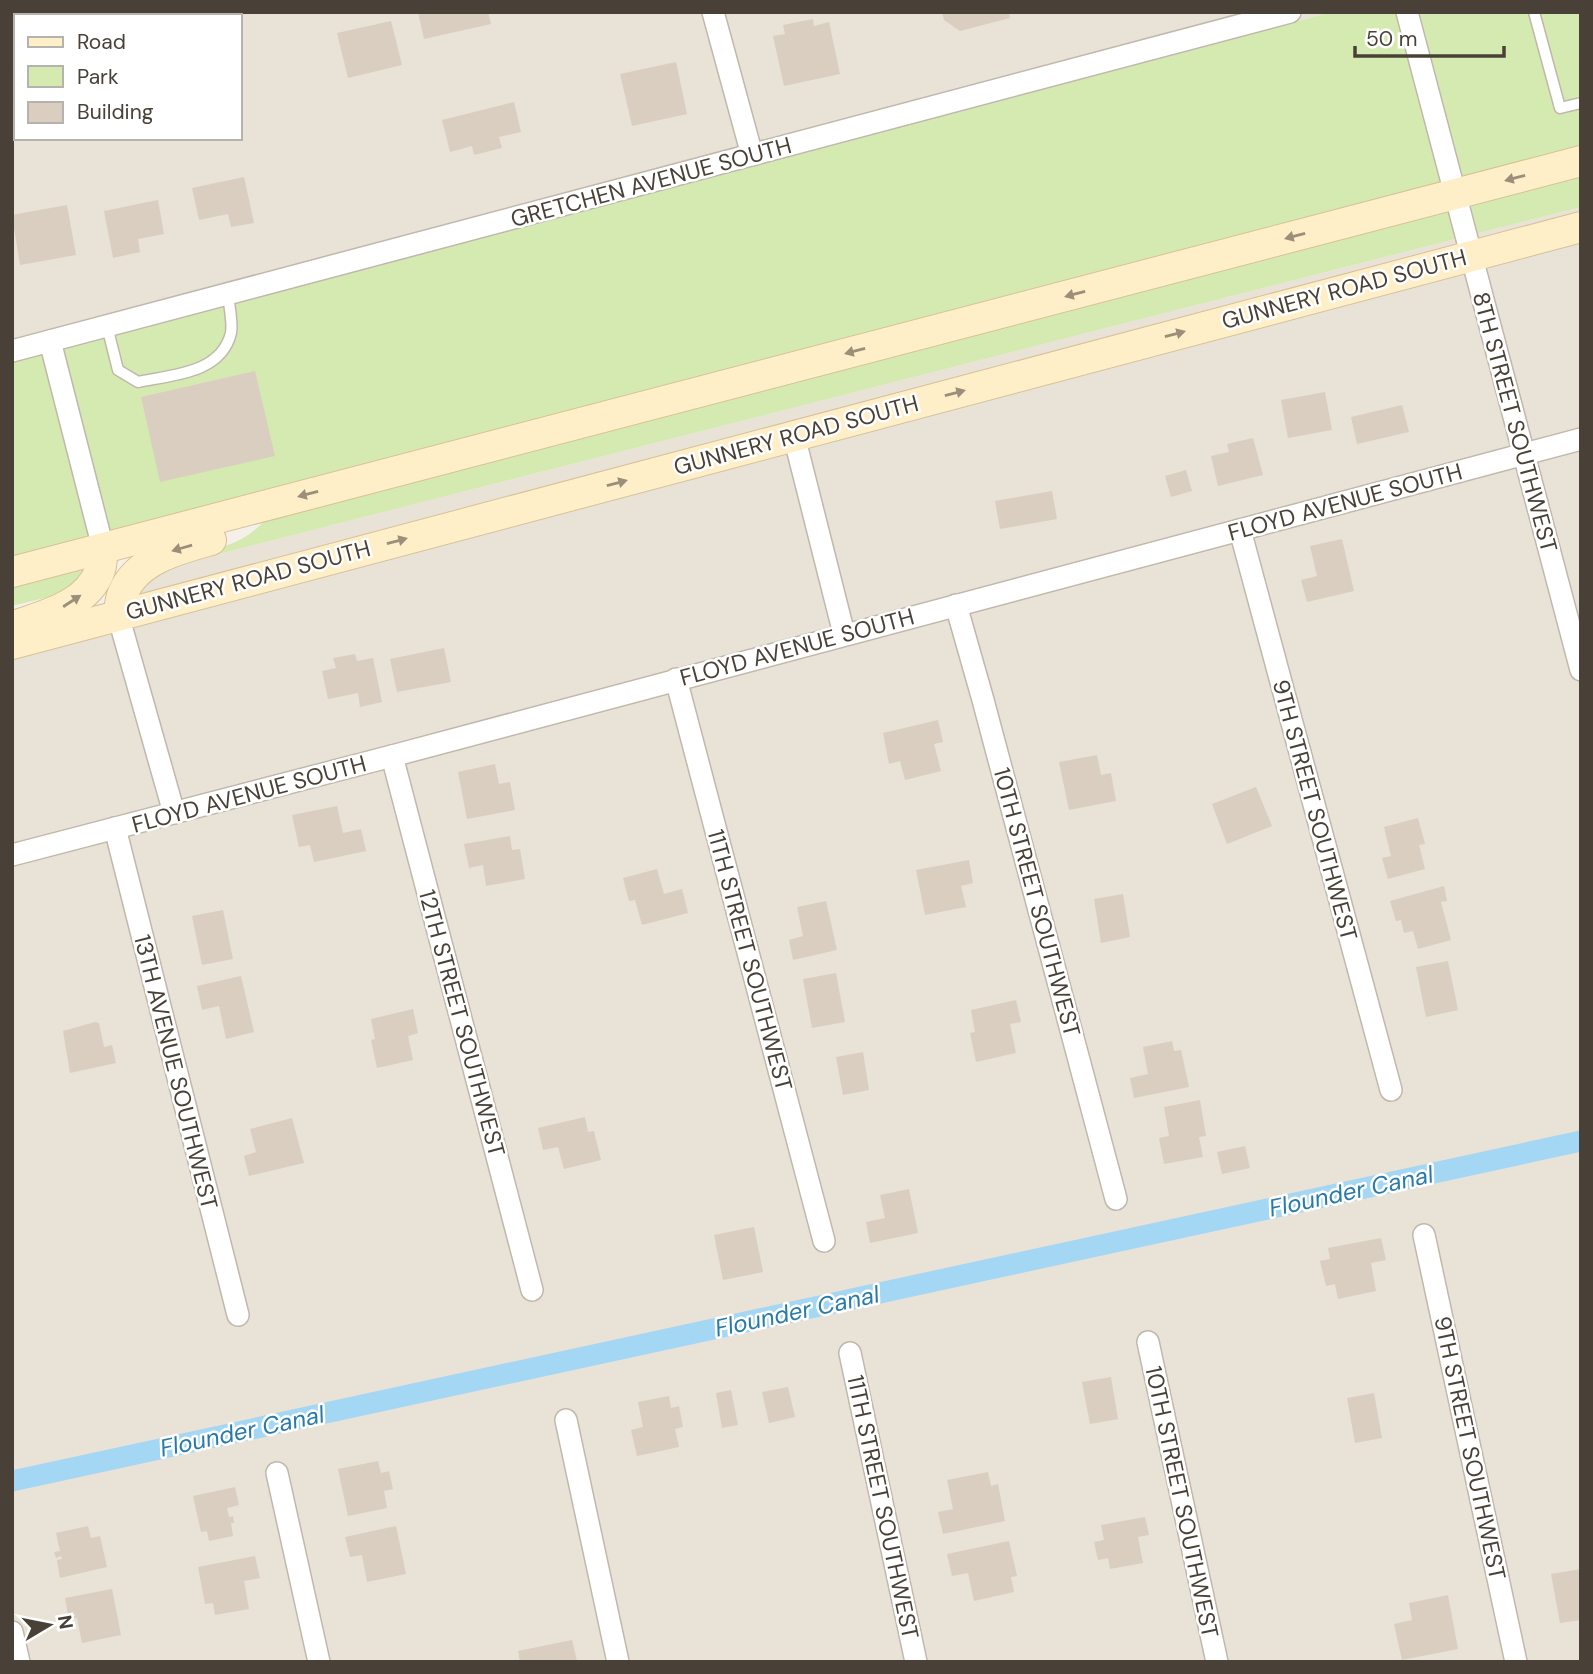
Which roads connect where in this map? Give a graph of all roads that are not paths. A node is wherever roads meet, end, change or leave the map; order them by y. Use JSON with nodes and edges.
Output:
{"nodes":[{"id":1,"x":713,"y":12,"type":"edge"},
{"id":2,"x":1290,"y":12,"type":"edge"},
{"id":3,"x":1407,"y":12,"type":"edge"},
{"id":4,"x":1534,"y":12,"type":"edge"},
{"id":5,"x":1581,"y":103,"type":"edge"},
{"id":6,"x":752,"y":155,"type":"junction"},
{"id":7,"x":1581,"y":161,"type":"edge"},
{"id":8,"x":1454,"y":194,"type":"junction"},
{"id":9,"x":1581,"y":227,"type":"edge"},
{"id":10,"x":1470,"y":255,"type":"junction"},
{"id":11,"x":228,"y":294,"type":"junction"},
{"id":12,"x":107,"y":326,"type":"junction"},
{"id":13,"x":50,"y":341,"type":"junction"},
{"id":14,"x":12,"y":351,"type":"edge"},
{"id":15,"x":794,"y":436,"type":"junction"},
{"id":16,"x":1581,"y":439,"type":"edge"},
{"id":17,"x":1524,"y":454,"type":"junction"},
{"id":18,"x":261,"y":506,"type":"junction"},
{"id":19,"x":1240,"y":530,"type":"junction"},
{"id":20,"x":103,"y":548,"type":"junction"},
{"id":21,"x":12,"y":572,"type":"edge"},
{"id":22,"x":956,"y":605,"type":"junction"},
{"id":23,"x":118,"y":615,"type":"junction"},
{"id":24,"x":12,"y":627,"type":"edge"},
{"id":25,"x":844,"y":634,"type":"junction"},
{"id":26,"x":12,"y":644,"type":"edge"},
{"id":27,"x":1581,"y":670,"type":"edge"},
{"id":28,"x":676,"y":679,"type":"junction"},
{"id":29,"x":392,"y":756,"type":"junction"},
{"id":30,"x":174,"y":813,"type":"junction"},
{"id":31,"x":115,"y":828,"type":"junction"},
{"id":32,"x":12,"y":855,"type":"edge"},
{"id":33,"x":1391,"y":1090,"type":"dead end"},
{"id":34,"x":1116,"y":1199,"type":"dead end"},
{"id":35,"x":1424,"y":1235,"type":"dead end"},
{"id":36,"x":824,"y":1241,"type":"dead end"},
{"id":37,"x":532,"y":1290,"type":"dead end"},
{"id":38,"x":238,"y":1315,"type":"dead end"},
{"id":39,"x":1148,"y":1342,"type":"dead end"},
{"id":40,"x":850,"y":1353,"type":"dead end"},
{"id":41,"x":566,"y":1420,"type":"dead end"},
{"id":42,"x":277,"y":1473,"type":"dead end"},
{"id":43,"x":12,"y":1634,"type":"edge"},
{"id":44,"x":19,"y":1662,"type":"edge"},
{"id":45,"x":319,"y":1662,"type":"edge"},
{"id":46,"x":618,"y":1662,"type":"edge"},
{"id":47,"x":916,"y":1662,"type":"edge"},
{"id":48,"x":1217,"y":1662,"type":"edge"},
{"id":49,"x":1516,"y":1662,"type":"edge"}],
"edges":[{"from":1,"to":6,"type":"street"},
{"from":2,"to":6,"type":"street","name":"GRETCHEN AVENUE SOUTH"},
{"from":3,"to":8,"type":"street","name":"8TH STREET SOUTHWEST"},
{"from":4,"to":5,"type":"lane"},
{"from":6,"to":11,"type":"street","name":"GRETCHEN AVENUE SOUTH"},
{"from":7,"to":8,"type":"main road","one_way":true},
{"from":8,"to":10,"type":"street","name":"8TH STREET SOUTHWEST"},
{"from":8,"to":18,"type":"main road","one_way":true},
{"from":9,"to":10,"type":"main road","name":"GUNNERY ROAD SOUTH"},
{"from":15,"to":10,"type":"main road","name":"GUNNERY ROAD SOUTH","one_way":true},
{"from":10,"to":17,"type":"street","name":"8TH STREET SOUTHWEST"},
{"from":11,"to":12,"type":"street","name":"GRETCHEN AVENUE SOUTH"},
{"from":11,"to":12,"type":"lane"},
{"from":12,"to":13,"type":"street","name":"GRETCHEN AVENUE SOUTH"},
{"from":13,"to":14,"type":"street","name":"GRETCHEN AVENUE SOUTH"},
{"from":13,"to":20,"type":"street"},
{"from":23,"to":15,"type":"main road","name":"GUNNERY ROAD SOUTH","one_way":true},
{"from":15,"to":25,"type":"street"},
{"from":16,"to":17,"type":"street","name":"FLOYD AVENUE SOUTH"},
{"from":17,"to":19,"type":"street","name":"FLOYD AVENUE SOUTH"},
{"from":17,"to":27,"type":"street","name":"8TH STREET SOUTHWEST"},
{"from":18,"to":20,"type":"main road"},
{"from":18,"to":23,"type":"main road","one_way":true},
{"from":19,"to":22,"type":"street","name":"FLOYD AVENUE SOUTH"},
{"from":19,"to":33,"type":"street","name":"9TH STREET SOUTHWEST"},
{"from":20,"to":21,"type":"main road"},
{"from":24,"to":20,"type":"main road","one_way":true},
{"from":22,"to":25,"type":"street","name":"FLOYD AVENUE SOUTH"},
{"from":22,"to":34,"type":"street","name":"10TH STREET SOUTHWEST"},
{"from":23,"to":26,"type":"main road","name":"GUNNERY ROAD SOUTH"},
{"from":23,"to":30,"type":"street"},
{"from":25,"to":28,"type":"street","name":"FLOYD AVENUE SOUTH"},
{"from":28,"to":29,"type":"street","name":"FLOYD AVENUE SOUTH"},
{"from":28,"to":36,"type":"street","name":"11TH STREET SOUTHWEST"},
{"from":29,"to":30,"type":"street","name":"FLOYD AVENUE SOUTH"},
{"from":29,"to":37,"type":"street","name":"12TH STREET SOUTHWEST"},
{"from":30,"to":31,"type":"street","name":"FLOYD AVENUE SOUTH"},
{"from":31,"to":32,"type":"street","name":"FLOYD AVENUE SOUTH"},
{"from":31,"to":38,"type":"street","name":"13TH AVENUE SOUTHWEST"},
{"from":35,"to":49,"type":"street","name":"9TH STREET SOUTHWEST"},
{"from":39,"to":48,"type":"street","name":"10TH STREET SOUTHWEST"},
{"from":40,"to":47,"type":"street","name":"11TH STREET SOUTHWEST"},
{"from":41,"to":46,"type":"street"},
{"from":42,"to":45,"type":"street"},
{"from":43,"to":44,"type":"street"}]}
